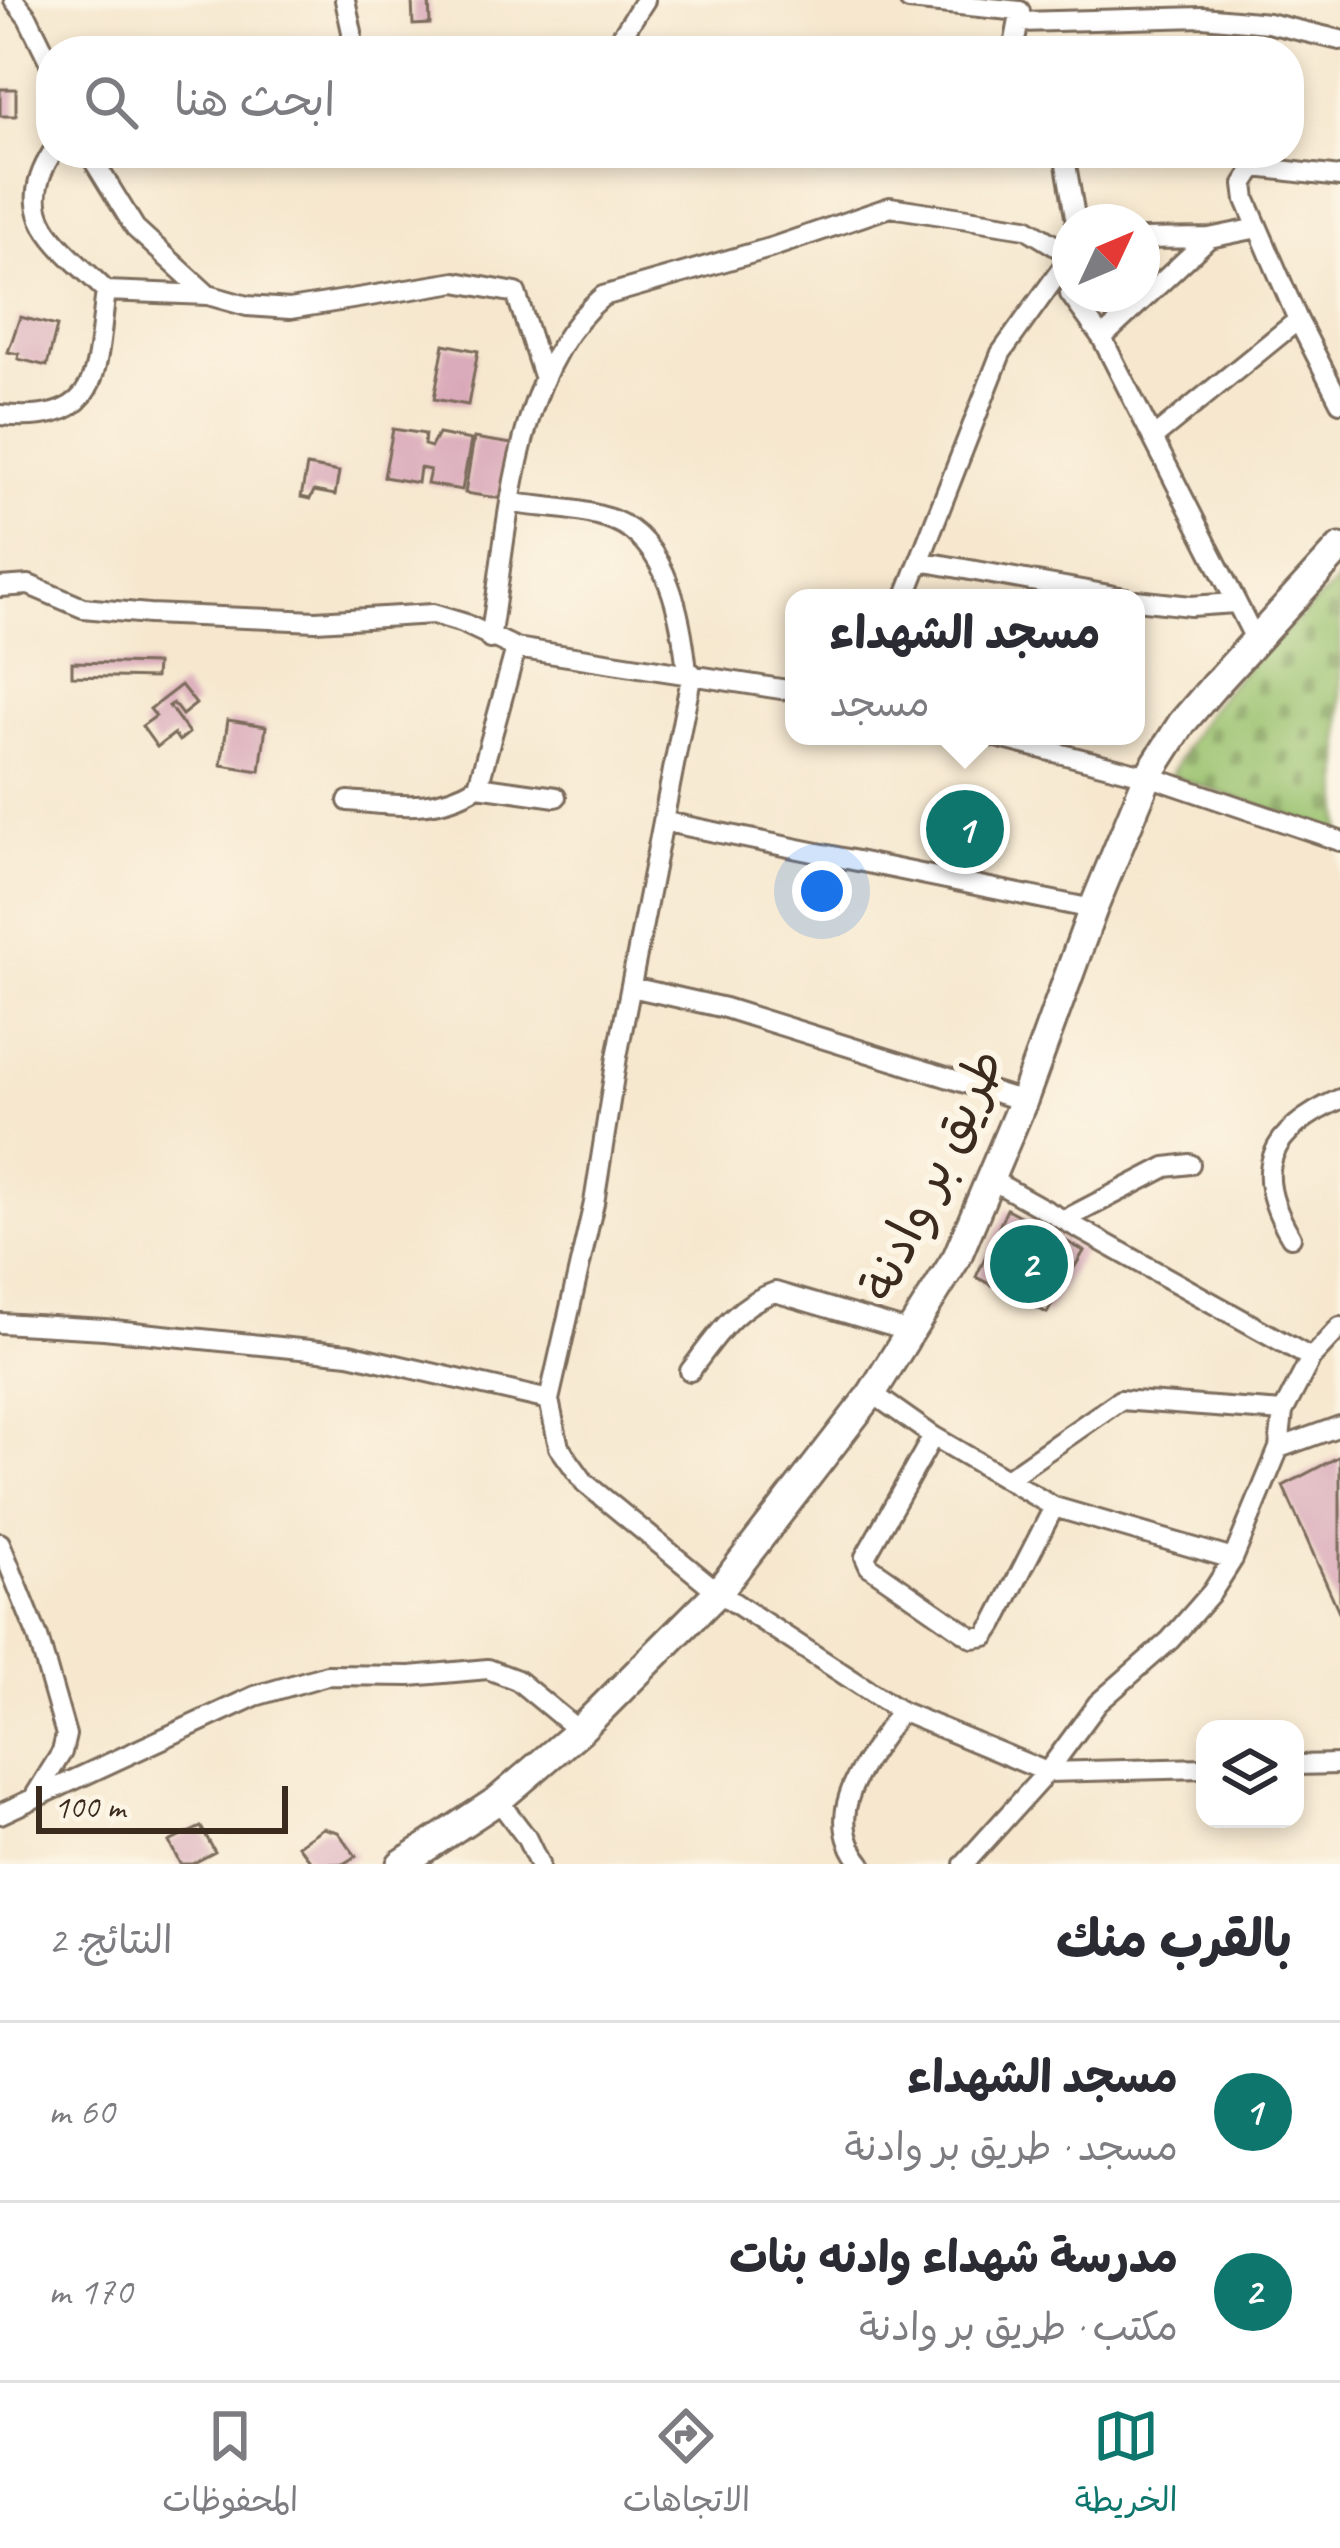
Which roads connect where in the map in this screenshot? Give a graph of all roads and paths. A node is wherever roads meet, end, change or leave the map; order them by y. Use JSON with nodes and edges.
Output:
{"nodes":[{"id":1,"x":14,"y":0,"type":"edge"},
{"id":2,"x":345,"y":0,"type":"edge"},
{"id":3,"x":645,"y":0,"type":"edge"},
{"id":4,"x":909,"y":0,"type":"edge"},
{"id":5,"x":1020,"y":11,"type":"edge"},
{"id":6,"x":37,"y":36,"type":"edge"},
{"id":7,"x":352,"y":36,"type":"edge"},
{"id":8,"x":622,"y":36,"type":"edge"},
{"id":9,"x":1340,"y":40,"type":"edge"},
{"id":10,"x":42,"y":168,"type":"edge"},
{"id":11,"x":98,"y":168,"type":"edge"},
{"id":12,"x":1067,"y":168,"type":"edge"},
{"id":13,"x":1254,"y":168,"type":"edge"},
{"id":14,"x":1264,"y":168,"type":"edge"},
{"id":15,"x":1340,"y":177,"type":"edge"},
{"id":16,"x":1073,"y":204,"type":"edge"},
{"id":17,"x":1258,"y":228,"type":"junction"},
{"id":18,"x":1209,"y":238,"type":"junction"},
{"id":19,"x":1160,"y":239,"type":"edge"},
{"id":20,"x":1052,"y":245,"type":"edge"},
{"id":21,"x":1052,"y":282,"type":"edge"},
{"id":22,"x":106,"y":291,"type":"junction"},
{"id":23,"x":208,"y":295,"type":"junction"},
{"id":24,"x":1083,"y":312,"type":"edge"},
{"id":25,"x":1298,"y":320,"type":"junction"},
{"id":26,"x":1102,"y":338,"type":"junction"},
{"id":27,"x":544,"y":379,"type":"junction"},
{"id":28,"x":1340,"y":402,"type":"edge"},
{"id":29,"x":0,"y":415,"type":"edge"},
{"id":30,"x":1153,"y":439,"type":"junction"},
{"id":31,"x":512,"y":503,"type":"junction"},
{"id":32,"x":1340,"y":548,"type":"edge"},
{"id":33,"x":920,"y":561,"type":"junction"},
{"id":34,"x":0,"y":587,"type":"edge"},
{"id":35,"x":909,"y":589,"type":"edge"},
{"id":36,"x":1076,"y":589,"type":"edge"},
{"id":37,"x":1145,"y":601,"type":"edge"},
{"id":38,"x":1235,"y":603,"type":"junction"},
{"id":39,"x":490,"y":638,"type":"junction"},
{"id":40,"x":1256,"y":641,"type":"junction"},
{"id":41,"x":516,"y":648,"type":"junction"},
{"id":42,"x":689,"y":672,"type":"junction"},
{"id":43,"x":785,"y":689,"type":"edge"},
{"id":44,"x":1027,"y":745,"type":"edge"},
{"id":45,"x":1148,"y":776,"type":"junction"},
{"id":46,"x":478,"y":786,"type":"junction"},
{"id":47,"x":556,"y":797,"type":"dead end"},
{"id":48,"x":348,"y":801,"type":"dead end"},
{"id":49,"x":666,"y":822,"type":"junction"},
{"id":50,"x":1340,"y":842,"type":"edge"},
{"id":51,"x":1093,"y":909,"type":"junction"},
{"id":52,"x":631,"y":986,"type":"junction"},
{"id":53,"x":1023,"y":1100,"type":"junction"},
{"id":54,"x":1340,"y":1100,"type":"edge"},
{"id":55,"x":1190,"y":1163,"type":"dead end"},
{"id":56,"x":990,"y":1179,"type":"junction"},
{"id":57,"x":1066,"y":1219,"type":"junction"},
{"id":58,"x":1291,"y":1237,"type":"dead end"},
{"id":59,"x":0,"y":1323,"type":"edge"},
{"id":60,"x":1340,"y":1327,"type":"edge"},
{"id":61,"x":911,"y":1332,"type":"junction"},
{"id":62,"x":1311,"y":1358,"type":"junction"},
{"id":63,"x":690,"y":1371,"type":"dead end"},
{"id":64,"x":872,"y":1393,"type":"junction"},
{"id":65,"x":549,"y":1400,"type":"junction"},
{"id":66,"x":1283,"y":1412,"type":"junction"},
{"id":67,"x":1340,"y":1426,"type":"edge"},
{"id":68,"x":933,"y":1436,"type":"junction"},
{"id":69,"x":1279,"y":1448,"type":"junction"},
{"id":70,"x":1008,"y":1478,"type":"junction"},
{"id":71,"x":1054,"y":1507,"type":"junction"},
{"id":72,"x":0,"y":1543,"type":"edge"},
{"id":73,"x":1233,"y":1559,"type":"junction"},
{"id":74,"x":718,"y":1592,"type":"junction"},
{"id":75,"x":900,"y":1711,"type":"junction"},
{"id":76,"x":579,"y":1731,"type":"junction"},
{"id":77,"x":1340,"y":1764,"type":"edge"},
{"id":78,"x":1304,"y":1765,"type":"edge"},
{"id":79,"x":1196,"y":1768,"type":"edge"},
{"id":80,"x":1047,"y":1772,"type":"junction"},
{"id":81,"x":36,"y":1794,"type":"junction"},
{"id":82,"x":498,"y":1800,"type":"junction"},
{"id":83,"x":0,"y":1814,"type":"edge"},
{"id":84,"x":400,"y":1864,"type":"edge"},
{"id":85,"x":539,"y":1864,"type":"edge"},
{"id":86,"x":862,"y":1864,"type":"edge"},
{"id":87,"x":964,"y":1864,"type":"edge"}],
"edges":[{"from":1,"to":6,"type":"street"},
{"from":2,"to":7,"type":"street"},
{"from":3,"to":8,"type":"street"},
{"from":4,"to":5,"type":"street"},
{"from":5,"to":9,"type":"street"},
{"from":10,"to":22,"type":"street"},
{"from":11,"to":23,"type":"street"},
{"from":12,"to":16,"type":"street"},
{"from":13,"to":17,"type":"street"},
{"from":14,"to":15,"type":"street"},
{"from":17,"to":18,"type":"street"},
{"from":17,"to":25,"type":"street"},
{"from":18,"to":19,"type":"street"},
{"from":18,"to":26,"type":"street"},
{"from":20,"to":27,"type":"street"},
{"from":21,"to":33,"type":"street"},
{"from":22,"to":23,"type":"street"},
{"from":22,"to":29,"type":"street"},
{"from":23,"to":27,"type":"street"},
{"from":24,"to":26,"type":"street"},
{"from":25,"to":28,"type":"street"},
{"from":25,"to":30,"type":"street"},
{"from":26,"to":30,"type":"street"},
{"from":27,"to":31,"type":"street"},
{"from":30,"to":38,"type":"street"},
{"from":31,"to":39,"type":"street"},
{"from":31,"to":42,"type":"street"},
{"from":32,"to":40,"type":"street","name":"طريق بر وادنة"},
{"from":33,"to":35,"type":"street"},
{"from":33,"to":36,"type":"street"},
{"from":34,"to":39,"type":"street"},
{"from":37,"to":38,"type":"street"},
{"from":38,"to":40,"type":"street"},
{"from":39,"to":41,"type":"street"},
{"from":40,"to":45,"type":"street","name":"طريق بر وادنة"},
{"from":41,"to":42,"type":"street"},
{"from":41,"to":46,"type":"street"},
{"from":42,"to":43,"type":"street"},
{"from":42,"to":49,"type":"street"},
{"from":44,"to":45,"type":"street"},
{"from":45,"to":50,"type":"street"},
{"from":45,"to":51,"type":"street","name":"طريق بر وادنة"},
{"from":46,"to":47,"type":"street"},
{"from":46,"to":48,"type":"street"},
{"from":49,"to":51,"type":"street"},
{"from":49,"to":52,"type":"street"},
{"from":51,"to":53,"type":"street","name":"طريق بر وادنة"},
{"from":52,"to":53,"type":"street"},
{"from":52,"to":65,"type":"street"},
{"from":53,"to":56,"type":"street","name":"طريق بر وادنة"},
{"from":54,"to":58,"type":"street"},
{"from":55,"to":57,"type":"street"},
{"from":56,"to":57,"type":"street"},
{"from":56,"to":61,"type":"street","name":"طريق بر وادنة"},
{"from":57,"to":62,"type":"street"},
{"from":59,"to":65,"type":"street"},
{"from":60,"to":62,"type":"street"},
{"from":61,"to":63,"type":"street"},
{"from":61,"to":64,"type":"street","name":"طريق بر وادنة"},
{"from":62,"to":66,"type":"street"},
{"from":64,"to":68,"type":"street"},
{"from":64,"to":74,"type":"street","name":"طريق بر وادنة"},
{"from":65,"to":74,"type":"street"},
{"from":66,"to":69,"type":"street"},
{"from":66,"to":70,"type":"street"},
{"from":67,"to":69,"type":"street"},
{"from":68,"to":70,"type":"street"},
{"from":68,"to":71,"type":"street"},
{"from":69,"to":73,"type":"street"},
{"from":70,"to":71,"type":"street"},
{"from":71,"to":73,"type":"street"},
{"from":72,"to":81,"type":"street"},
{"from":73,"to":80,"type":"street"},
{"from":74,"to":75,"type":"street"},
{"from":74,"to":76,"type":"street","name":"طريق بر وادنة"},
{"from":75,"to":80,"type":"street"},
{"from":75,"to":86,"type":"street"},
{"from":76,"to":81,"type":"street"},
{"from":76,"to":82,"type":"street","name":"طريق بر وادنة"},
{"from":77,"to":78,"type":"street"},
{"from":79,"to":80,"type":"street"},
{"from":80,"to":87,"type":"street"},
{"from":81,"to":83,"type":"street"},
{"from":82,"to":84,"type":"street","name":"طريق بر وادنة"},
{"from":82,"to":85,"type":"street"}]}
